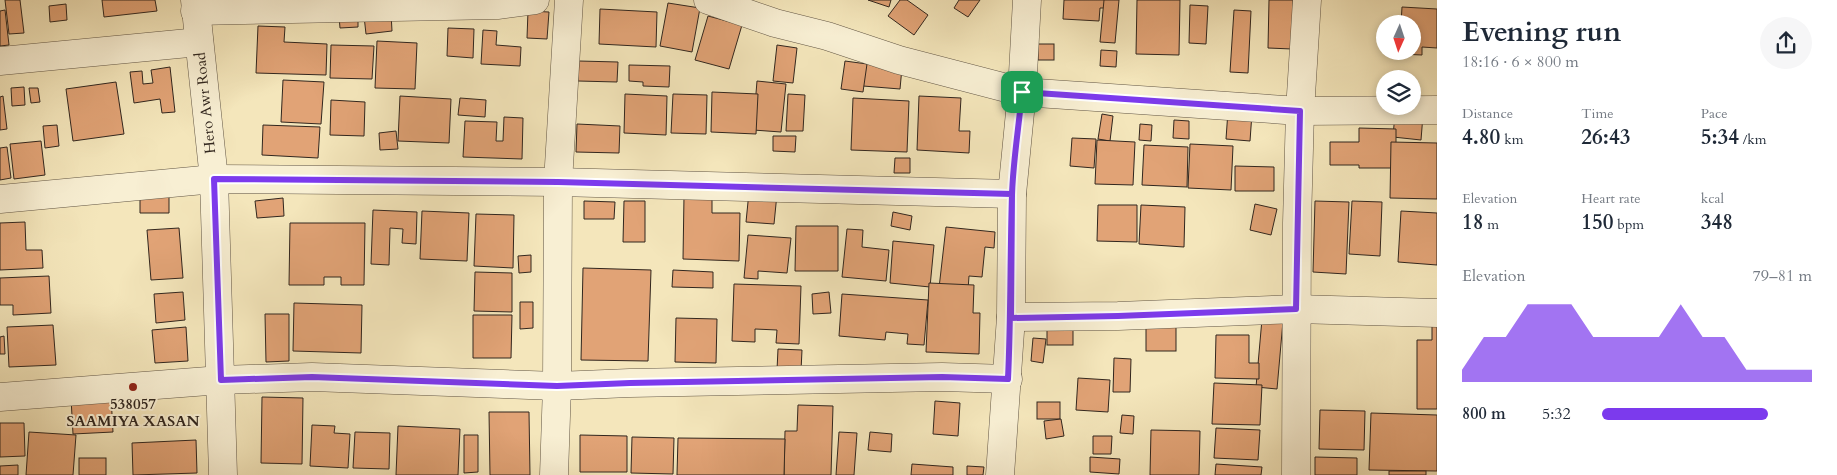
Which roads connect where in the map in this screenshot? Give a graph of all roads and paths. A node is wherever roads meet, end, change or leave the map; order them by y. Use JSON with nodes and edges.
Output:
{"nodes":[{"id":1,"x":535,"y":0,"type":"edge"},
{"id":2,"x":569,"y":0,"type":"edge"},
{"id":3,"x":708,"y":0,"type":"edge"},
{"id":4,"x":1027,"y":0,"type":"edge"},
{"id":5,"x":1307,"y":0,"type":"edge"},
{"id":6,"x":195,"y":5,"type":"edge"},
{"id":7,"x":199,"y":42,"type":"junction"},
{"id":8,"x":0,"y":61,"type":"edge"},
{"id":9,"x":1022,"y":92,"type":"junction"},
{"id":10,"x":1437,"y":110,"type":"edge"},
{"id":11,"x":1300,"y":111,"type":"junction"},
{"id":12,"x":214,"y":179,"type":"junction"},
{"id":13,"x":558,"y":182,"type":"junction"},
{"id":14,"x":1012,"y":194,"type":"junction"},
{"id":15,"x":0,"y":199,"type":"edge"},
{"id":16,"x":1296,"y":309,"type":"junction"},
{"id":17,"x":1437,"y":313,"type":"edge"},
{"id":18,"x":1011,"y":318,"type":"junction"},
{"id":19,"x":1008,"y":379,"type":"junction"},
{"id":20,"x":221,"y":380,"type":"junction"},
{"id":21,"x":557,"y":386,"type":"junction"},
{"id":22,"x":0,"y":397,"type":"edge"},
{"id":23,"x":224,"y":475,"type":"edge"},
{"id":24,"x":554,"y":475,"type":"edge"},
{"id":25,"x":1000,"y":475,"type":"edge"},
{"id":26,"x":1296,"y":475,"type":"edge"}],
"edges":[{"from":1,"to":6,"type":"street"},
{"from":2,"to":13,"type":"street"},
{"from":3,"to":9,"type":"street"},
{"from":4,"to":9,"type":"street"},
{"from":5,"to":11,"type":"street"},
{"from":6,"to":7,"type":"street","name":"Hero Awr Road"},
{"from":7,"to":8,"type":"street"},
{"from":7,"to":12,"type":"street","name":"Hero Awr Road"},
{"from":9,"to":11,"type":"street"},
{"from":9,"to":14,"type":"street"},
{"from":10,"to":11,"type":"street"},
{"from":11,"to":16,"type":"street"},
{"from":12,"to":13,"type":"street"},
{"from":12,"to":15,"type":"street"},
{"from":12,"to":20,"type":"street","name":"Hero Awr Road"},
{"from":13,"to":14,"type":"street"},
{"from":13,"to":21,"type":"street"},
{"from":14,"to":18,"type":"street"},
{"from":16,"to":17,"type":"street"},
{"from":16,"to":18,"type":"street"},
{"from":16,"to":26,"type":"street"},
{"from":18,"to":19,"type":"street"},
{"from":19,"to":21,"type":"street"},
{"from":19,"to":25,"type":"street"},
{"from":20,"to":21,"type":"street"},
{"from":20,"to":22,"type":"street"},
{"from":20,"to":23,"type":"street","name":"Hero Awr Road"},
{"from":21,"to":24,"type":"street"}]}
